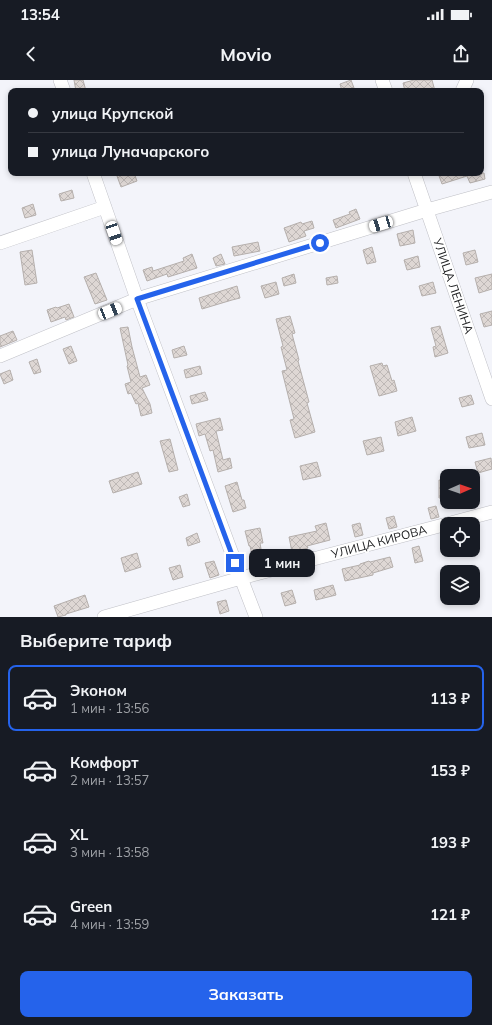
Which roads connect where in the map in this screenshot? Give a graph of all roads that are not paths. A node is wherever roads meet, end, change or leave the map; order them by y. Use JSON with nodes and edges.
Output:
{"nodes":[{"id":1,"x":94,"y":176,"type":"edge"},
{"id":2,"x":415,"y":176,"type":"edge"},
{"id":3,"x":492,"y":192,"type":"edge"},
{"id":4,"x":105,"y":207,"type":"junction"},
{"id":5,"x":427,"y":210,"type":"junction"},
{"id":6,"x":0,"y":243,"type":"edge"},
{"id":7,"x":137,"y":299,"type":"junction"},
{"id":8,"x":0,"y":356,"type":"edge"},
{"id":9,"x":492,"y":400,"type":"edge"},
{"id":10,"x":492,"y":512,"type":"edge"},
{"id":11,"x":473,"y":517,"type":"edge"},
{"id":12,"x":440,"y":526,"type":"edge"},
{"id":13,"x":241,"y":578,"type":"junction"},
{"id":14,"x":104,"y":617,"type":"edge"},
{"id":15,"x":256,"y":617,"type":"edge"}],
"edges":[{"from":1,"to":4,"type":"street"},
{"from":2,"to":5,"type":"street","name":"УЛИЦА ЛЕНИНА"},
{"from":3,"to":5,"type":"street"},
{"from":4,"to":6,"type":"street"},
{"from":4,"to":7,"type":"street"},
{"from":5,"to":7,"type":"street"},
{"from":5,"to":9,"type":"street","name":"УЛИЦА ЛЕНИНА"},
{"from":7,"to":8,"type":"street"},
{"from":7,"to":13,"type":"street"},
{"from":10,"to":11,"type":"street","name":"УЛИЦА КИРОВА"},
{"from":12,"to":13,"type":"street","name":"УЛИЦА КИРОВА"},
{"from":13,"to":14,"type":"street","name":"УЛИЦА КИРОВА"},
{"from":13,"to":15,"type":"street"}]}
